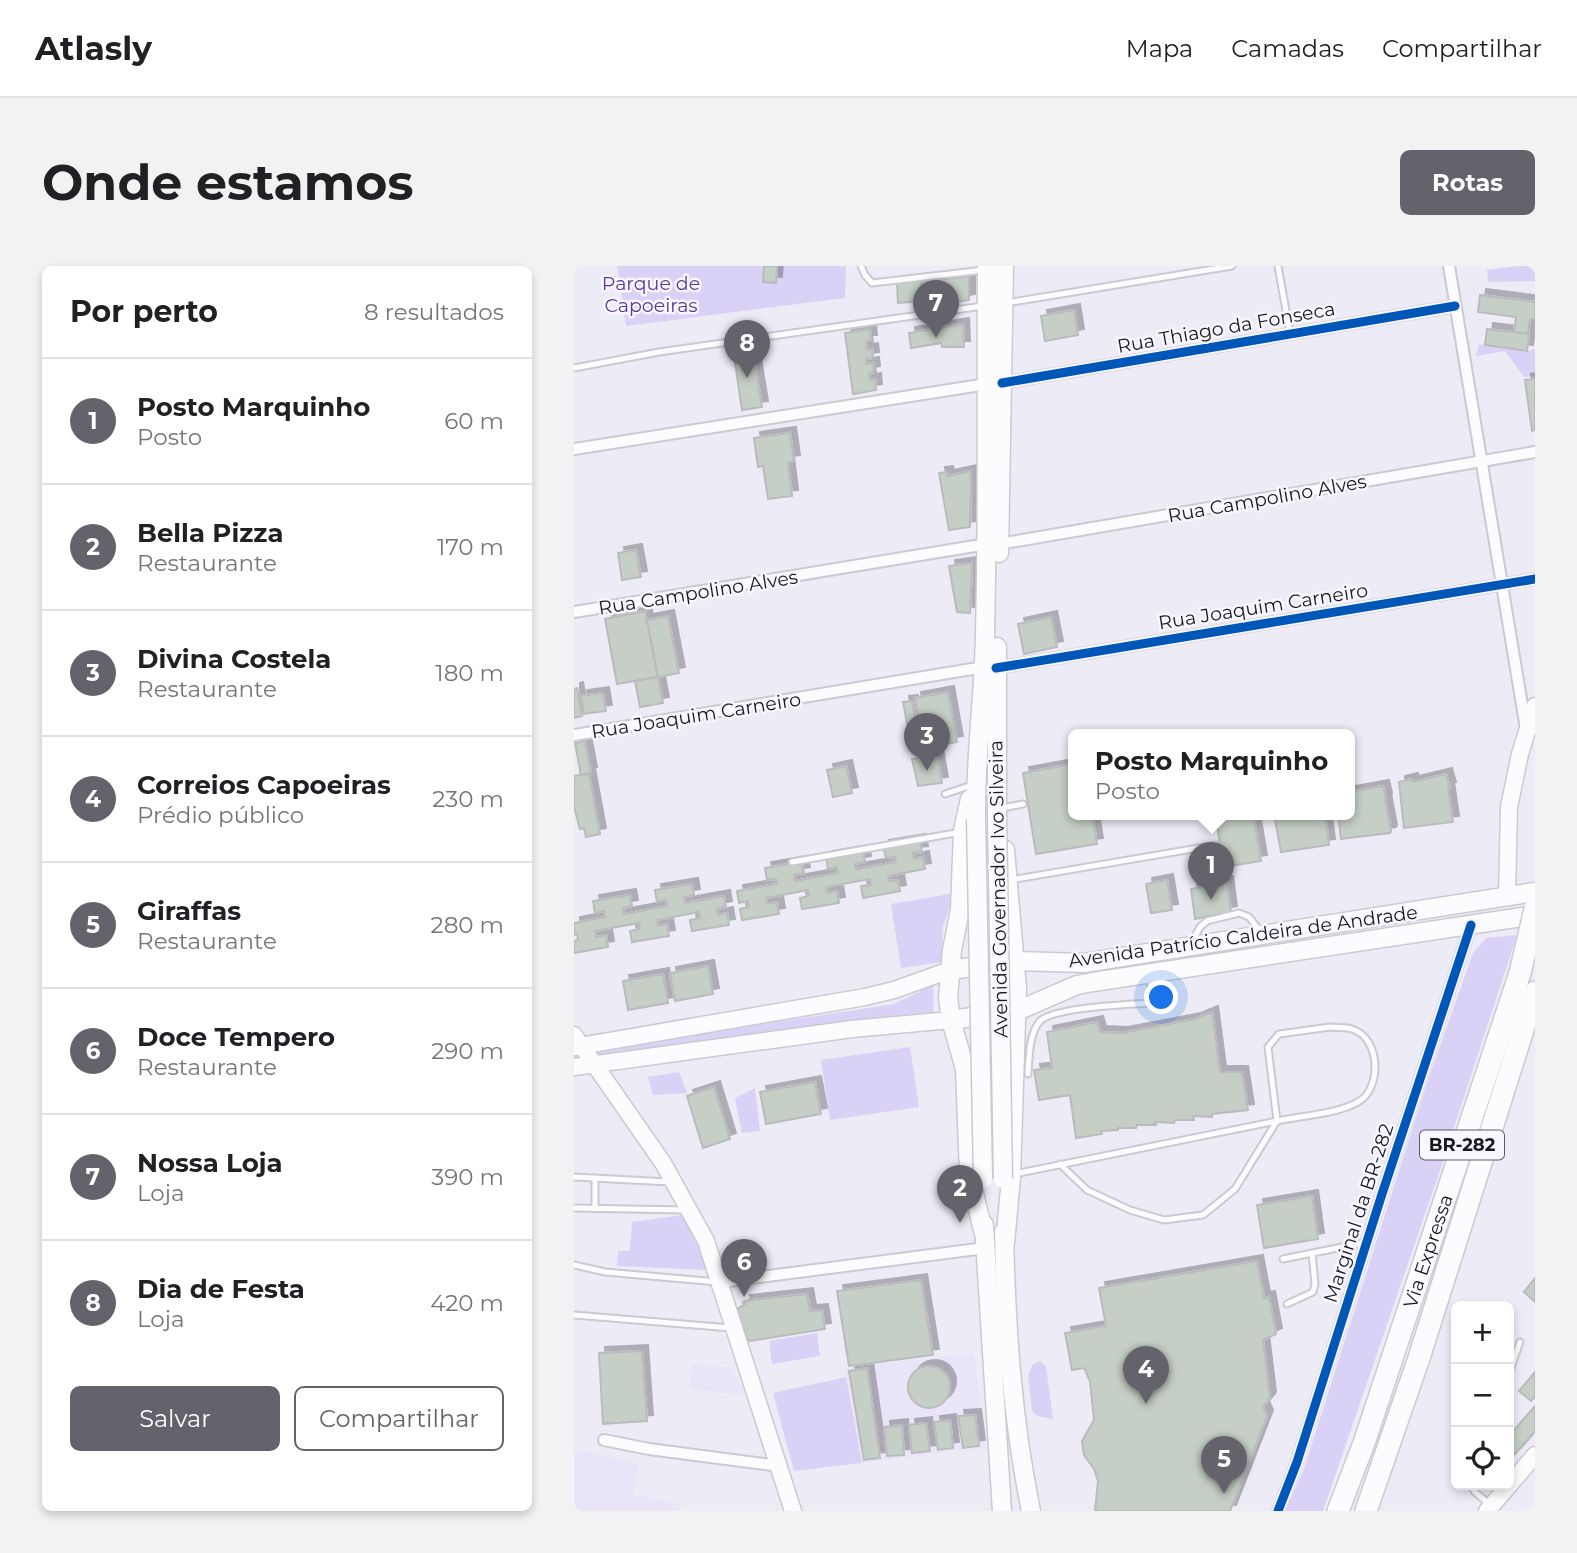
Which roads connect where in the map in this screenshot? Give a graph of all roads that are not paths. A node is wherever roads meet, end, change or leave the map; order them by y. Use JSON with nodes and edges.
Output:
{"nodes":[{"id":1,"x":861,"y":266,"type":"edge"},
{"id":2,"x":947,"y":266,"type":"edge"},
{"id":3,"x":1232,"y":266,"type":"edge"},
{"id":4,"x":1278,"y":266,"type":"edge"},
{"id":5,"x":1448,"y":266,"type":"edge"},
{"id":6,"x":993,"y":267,"type":"edge"},
{"id":7,"x":947,"y":275,"type":"junction"},
{"id":8,"x":995,"y":304,"type":"junction"},
{"id":9,"x":1455,"y":306,"type":"junction"},
{"id":10,"x":1290,"y":333,"type":"junction"},
{"id":11,"x":574,"y":368,"type":"edge"},
{"id":12,"x":995,"y":384,"type":"junction"},
{"id":13,"x":574,"y":449,"type":"edge"},
{"id":14,"x":1535,"y":452,"type":"edge"},
{"id":15,"x":1481,"y":461,"type":"junction"},
{"id":16,"x":993,"y":544,"type":"junction"},
{"id":17,"x":1535,"y":579,"type":"edge"},
{"id":18,"x":1502,"y":584,"type":"junction"},
{"id":19,"x":574,"y":612,"type":"edge"},
{"id":20,"x":990,"y":668,"type":"junction"},
{"id":21,"x":1535,"y":706,"type":"edge"},
{"id":22,"x":1526,"y":729,"type":"junction"},
{"id":23,"x":574,"y":735,"type":"edge"},
{"id":24,"x":976,"y":783,"type":"junction"},
{"id":25,"x":945,"y":794,"type":"dead end"},
{"id":26,"x":1023,"y":804,"type":"dead end"},
{"id":27,"x":1000,"y":812,"type":"junction"},
{"id":28,"x":970,"y":825,"type":"junction"},
{"id":29,"x":1216,"y":845,"type":"dead end"},
{"id":30,"x":792,"y":862,"type":"dead end"},
{"id":31,"x":1007,"y":881,"type":"junction"},
{"id":32,"x":1535,"y":892,"type":"edge"},
{"id":33,"x":1507,"y":897,"type":"junction"},
{"id":34,"x":1478,"y":901,"type":"junction"},
{"id":35,"x":1535,"y":909,"type":"edge"},
{"id":36,"x":1535,"y":915,"type":"edge"},
{"id":37,"x":1471,"y":925,"type":"junction"},
{"id":38,"x":1263,"y":935,"type":"junction"},
{"id":39,"x":1188,"y":948,"type":"junction"},
{"id":40,"x":1016,"y":961,"type":"junction"},
{"id":41,"x":950,"y":970,"type":"junction"},
{"id":42,"x":1150,"y":974,"type":"junction"},
{"id":43,"x":1535,"y":992,"type":"edge"},
{"id":44,"x":1017,"y":1011,"type":"junction"},
{"id":45,"x":951,"y":1020,"type":"junction"},
{"id":46,"x":576,"y":1042,"type":"edge"},
{"id":47,"x":629,"y":1060,"type":"junction"},
{"id":48,"x":594,"y":1064,"type":"junction"},
{"id":49,"x":574,"y":1067,"type":"edge"},
{"id":50,"x":1028,"y":1074,"type":"dead end"},
{"id":51,"x":615,"y":1095,"type":"junction"},
{"id":52,"x":1277,"y":1121,"type":"junction"},
{"id":53,"x":1059,"y":1164,"type":"junction"},
{"id":54,"x":574,"y":1177,"type":"edge"},
{"id":55,"x":1007,"y":1177,"type":"junction"},
{"id":56,"x":595,"y":1178,"type":"junction"},
{"id":57,"x":675,"y":1182,"type":"junction"},
{"id":58,"x":574,"y":1208,"type":"edge"},
{"id":59,"x":595,"y":1209,"type":"junction"},
{"id":60,"x":691,"y":1210,"type":"junction"},
{"id":61,"x":984,"y":1241,"type":"junction"},
{"id":62,"x":1367,"y":1242,"type":"junction"},
{"id":63,"x":1312,"y":1253,"type":"junction"},
{"id":64,"x":1283,"y":1259,"type":"dead end"},
{"id":65,"x":574,"y":1265,"type":"edge"},
{"id":66,"x":721,"y":1282,"type":"junction"},
{"id":67,"x":1287,"y":1304,"type":"dead end"},
{"id":68,"x":574,"y":1315,"type":"edge"},
{"id":69,"x":735,"y":1328,"type":"junction"},
{"id":70,"x":1520,"y":1342,"type":"dead end"},
{"id":71,"x":1512,"y":1364,"type":"edge"},
{"id":72,"x":604,"y":1440,"type":"dead end"},
{"id":73,"x":1535,"y":1455,"type":"edge"},
{"id":74,"x":779,"y":1466,"type":"junction"},
{"id":75,"x":1474,"y":1490,"type":"edge"},
{"id":76,"x":1488,"y":1510,"type":"edge"},
{"id":77,"x":793,"y":1511,"type":"edge"},
{"id":78,"x":1002,"y":1511,"type":"edge"},
{"id":79,"x":1031,"y":1511,"type":"edge"},
{"id":80,"x":1278,"y":1511,"type":"edge"},
{"id":81,"x":1338,"y":1511,"type":"edge"},
{"id":82,"x":1368,"y":1511,"type":"edge"}],
"edges":[{"from":1,"to":7,"type":"lane"},
{"from":2,"to":7,"type":"lane"},
{"from":3,"to":8,"type":"lane"},
{"from":4,"to":10,"type":"lane"},
{"from":5,"to":9,"type":"street"},
{"from":6,"to":7,"type":"lane"},
{"from":6,"to":8,"type":"main road","name":"Avenida Governador Ivo Silveira"},
{"from":8,"to":11,"type":"lane"},
{"from":8,"to":12,"type":"main road","name":"Avenida Governador Ivo Silveira"},
{"from":9,"to":10,"type":"street","name":"Rua Thiago da Fonseca"},
{"from":9,"to":15,"type":"street"},
{"from":10,"to":12,"type":"street","name":"Rua Thiago da Fonseca"},
{"from":12,"to":13,"type":"street","name":"Rua Thiago da Fonseca"},
{"from":12,"to":16,"type":"main road","name":"Avenida Governador Ivo Silveira"},
{"from":14,"to":15,"type":"street","name":"Rua Campolino Alves"},
{"from":15,"to":16,"type":"street","name":"Rua Campolino Alves"},
{"from":15,"to":18,"type":"street"},
{"from":16,"to":19,"type":"street","name":"Rua Campolino Alves"},
{"from":16,"to":20,"type":"main road","name":"Avenida Governador Ivo Silveira"},
{"from":17,"to":18,"type":"street","name":"Rua Joaquim Carneiro"},
{"from":18,"to":20,"type":"street","name":"Rua Joaquim Carneiro"},
{"from":18,"to":22,"type":"street"},
{"from":20,"to":23,"type":"street","name":"Rua Joaquim Carneiro"},
{"from":20,"to":24,"type":"main road","name":"Avenida Governador Ivo Silveira"},
{"from":20,"to":27,"type":"main road","name":"Avenida Governador Ivo Silveira"},
{"from":21,"to":22,"type":"main road"},
{"from":22,"to":33,"type":"main road"},
{"from":24,"to":25,"type":"lane"},
{"from":24,"to":28,"type":"main road","name":"Avenida Governador Ivo Silveira"},
{"from":26,"to":27,"type":"lane"},
{"from":27,"to":31,"type":"main road"},
{"from":27,"to":55,"type":"main road","name":"Avenida Governador Ivo Silveira","bridge":true},
{"from":28,"to":30,"type":"lane"},
{"from":28,"to":41,"type":"main road"},
{"from":28,"to":61,"type":"main road","name":"Avenida Governador Ivo Silveira","bridge":true},
{"from":29,"to":31,"type":"lane"},
{"from":31,"to":40,"type":"main road"},
{"from":32,"to":33,"type":"main road","name":"Avenida Patrício Caldeira de Andrade"},
{"from":33,"to":34,"type":"main road","name":"Avenida Patrício Caldeira de Andrade"},
{"from":34,"to":37,"type":"main road"},
{"from":34,"to":38,"type":"main road","name":"Avenida Patrício Caldeira de Andrade"},
{"from":35,"to":81,"type":"highway","name":"Via Expressa","number":"BR-282","bridge":true},
{"from":36,"to":37,"type":"main road","name":"Avenida Patrício Caldeira de Andrade"},
{"from":37,"to":42,"type":"main road","name":"Avenida Patrício Caldeira de Andrade"},
{"from":37,"to":62,"type":"street","name":"Marginal da BR-282"},
{"from":38,"to":39,"type":"main road","name":"Avenida Patrício Caldeira de Andrade"},
{"from":38,"to":39,"type":"lane"},
{"from":39,"to":40,"type":"main road","name":"Avenida Patrício Caldeira de Andrade"},
{"from":40,"to":41,"type":"main road","name":"Avenida Patrício Caldeira de Andrade"},
{"from":40,"to":44,"type":"main road"},
{"from":41,"to":45,"type":"main road"},
{"from":41,"to":46,"type":"main road","name":"Avenida Patrício Caldeira de Andrade"},
{"from":42,"to":44,"type":"main road","name":"Avenida Patrício Caldeira de Andrade"},
{"from":42,"to":50,"type":"lane"},
{"from":43,"to":82,"type":"highway","name":"Via Expressa","number":"BR-282"},
{"from":44,"to":45,"type":"main road","name":"Avenida Patrício Caldeira de Andrade"},
{"from":44,"to":55,"type":"main road"},
{"from":45,"to":47,"type":"main road","name":"Avenida Patrício Caldeira de Andrade"},
{"from":45,"to":61,"type":"main road"},
{"from":46,"to":48,"type":"main road"},
{"from":47,"to":48,"type":"main road","name":"Avenida Patrício Caldeira de Andrade"},
{"from":47,"to":51,"type":"main road"},
{"from":48,"to":49,"type":"main road","name":"Avenida Patrício Caldeira de Andrade"},
{"from":48,"to":51,"type":"main road"},
{"from":51,"to":57,"type":"main road"},
{"from":52,"to":52,"type":"lane"},
{"from":52,"to":53,"type":"lane"},
{"from":52,"to":53,"type":"lane"},
{"from":53,"to":55,"type":"lane"},
{"from":54,"to":56,"type":"lane"},
{"from":55,"to":79,"type":"main road","name":"Avenida Governador Ivo Silveira"},
{"from":56,"to":57,"type":"lane"},
{"from":56,"to":59,"type":"lane"},
{"from":57,"to":60,"type":"main road"},
{"from":58,"to":59,"type":"lane"},
{"from":59,"to":60,"type":"lane"},
{"from":60,"to":66,"type":"main road"},
{"from":61,"to":66,"type":"street"},
{"from":61,"to":78,"type":"main road","name":"Avenida Governador Ivo Silveira"},
{"from":62,"to":63,"type":"lane"},
{"from":62,"to":80,"type":"street","name":"Marginal da BR-282"},
{"from":63,"to":64,"type":"lane"},
{"from":63,"to":67,"type":"lane"},
{"from":65,"to":66,"type":"lane"},
{"from":66,"to":69,"type":"main road"},
{"from":68,"to":69,"type":"lane"},
{"from":69,"to":74,"type":"main road"},
{"from":70,"to":71,"type":"lane"},
{"from":72,"to":74,"type":"street"},
{"from":73,"to":76,"type":"main road"},
{"from":74,"to":77,"type":"main road"},
{"from":75,"to":76,"type":"lane"}]}
